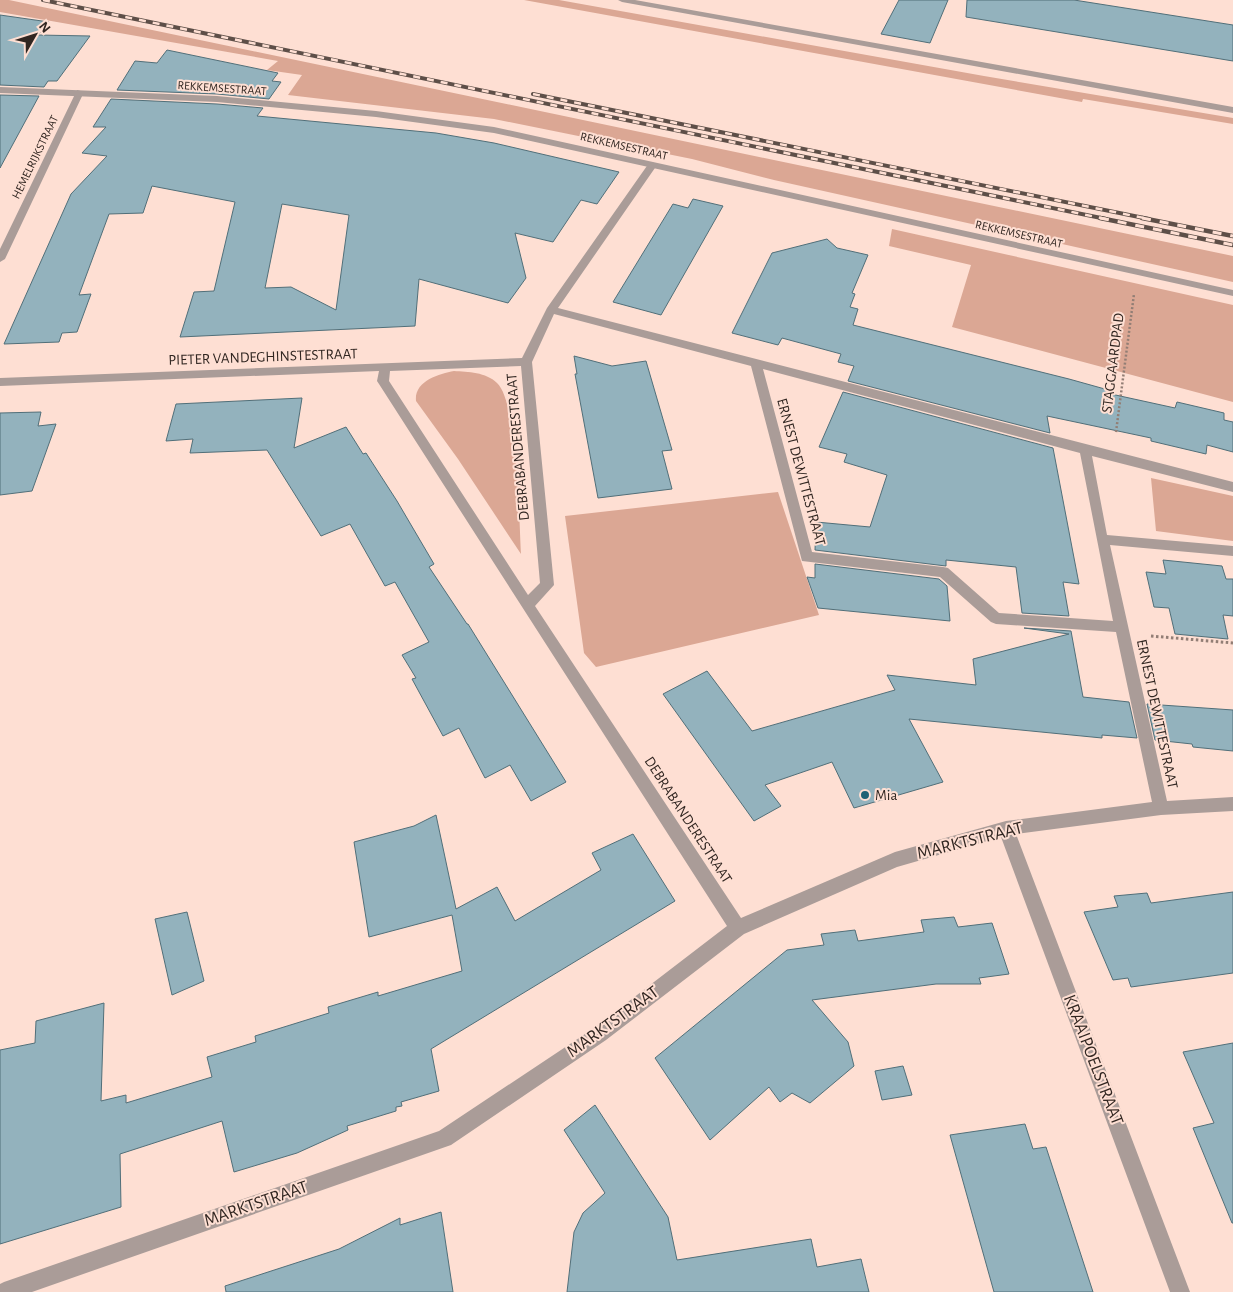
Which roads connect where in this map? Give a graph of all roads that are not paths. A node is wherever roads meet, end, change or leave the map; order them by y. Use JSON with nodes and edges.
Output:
{"nodes":[{"id":1,"x":622,"y":0,"type":"edge"},
{"id":2,"x":0,"y":90,"type":"edge"},
{"id":3,"x":80,"y":92,"type":"junction"},
{"id":4,"x":1233,"y":110,"type":"edge"},
{"id":5,"x":652,"y":165,"type":"junction"},
{"id":6,"x":0,"y":259,"type":"edge"},
{"id":7,"x":1233,"y":293,"type":"edge"},
{"id":8,"x":551,"y":310,"type":"junction"},
{"id":9,"x":526,"y":362,"type":"junction"},
{"id":10,"x":756,"y":364,"type":"junction"},
{"id":11,"x":385,"y":367,"type":"junction"},
{"id":12,"x":0,"y":382,"type":"edge"},
{"id":13,"x":1085,"y":450,"type":"junction"},
{"id":14,"x":1233,"y":488,"type":"edge"},
{"id":15,"x":1102,"y":539,"type":"junction"},
{"id":16,"x":1233,"y":551,"type":"edge"},
{"id":17,"x":527,"y":605,"type":"junction"},
{"id":18,"x":1122,"y":630,"type":"junction"},
{"id":19,"x":1233,"y":804,"type":"edge"},
{"id":20,"x":1161,"y":808,"type":"junction"},
{"id":21,"x":1006,"y":828,"type":"junction"},
{"id":22,"x":738,"y":928,"type":"junction"},
{"id":23,"x":4,"y":1292,"type":"edge"},
{"id":24,"x":1180,"y":1292,"type":"edge"}],
"edges":[{"from":1,"to":4,"type":"street"},
{"from":2,"to":3,"type":"street","name":"REKKEMSESTRAAT"},
{"from":3,"to":5,"type":"street","name":"REKKEMSESTRAAT"},
{"from":3,"to":6,"type":"street","name":"HEMELRIJKSTRAAT"},
{"from":5,"to":7,"type":"street","name":"REKKEMSESTRAAT"},
{"from":5,"to":8,"type":"street","name":"DEBRABANDERESTRAAT"},
{"from":8,"to":9,"type":"street","name":"DEBRABANDERESTRAAT"},
{"from":8,"to":10,"type":"street","name":"ERNEST DEWITTESTRAAT"},
{"from":9,"to":11,"type":"street","name":"PIETER VANDEGHINSTESTRAAT"},
{"from":9,"to":17,"type":"street","name":"DEBRABANDERESTRAAT"},
{"from":10,"to":13,"type":"street","name":"ERNEST DEWITTESTRAAT"},
{"from":10,"to":18,"type":"street","name":"ERNEST DEWITTESTRAAT"},
{"from":11,"to":12,"type":"street","name":"PIETER VANDEGHINSTESTRAAT"},
{"from":11,"to":17,"type":"street","name":"DEBRABANDERESTRAAT"},
{"from":13,"to":14,"type":"street","name":"ERNEST DEWITTESTRAAT"},
{"from":13,"to":15,"type":"street","name":"ERNEST DEWITTESTRAAT"},
{"from":15,"to":16,"type":"street"},
{"from":15,"to":18,"type":"street","name":"ERNEST DEWITTESTRAAT"},
{"from":17,"to":22,"type":"street","name":"DEBRABANDERESTRAAT"},
{"from":18,"to":20,"type":"street","name":"ERNEST DEWITTESTRAAT"},
{"from":19,"to":20,"type":"street","name":"MARKTSTRAAT"},
{"from":20,"to":21,"type":"street","name":"MARKTSTRAAT"},
{"from":21,"to":22,"type":"street","name":"MARKTSTRAAT"},
{"from":21,"to":24,"type":"street","name":"KRAAIPOELSTRAAT"},
{"from":22,"to":23,"type":"street","name":"MARKTSTRAAT"}]}
